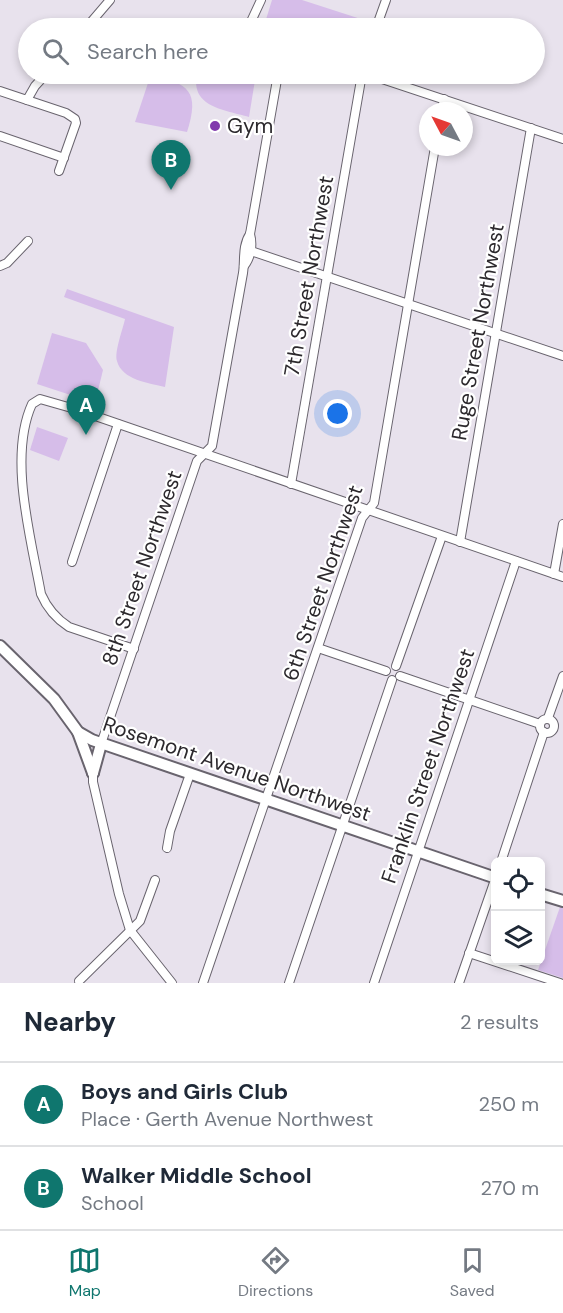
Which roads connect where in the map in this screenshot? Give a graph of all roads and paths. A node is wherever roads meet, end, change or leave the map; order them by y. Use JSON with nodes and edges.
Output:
{"nodes":[{"id":1,"x":110,"y":0,"type":"edge"},
{"id":2,"x":261,"y":0,"type":"edge"},
{"id":3,"x":386,"y":0,"type":"edge"},
{"id":4,"x":95,"y":18,"type":"edge"},
{"id":5,"x":253,"y":18,"type":"edge"},
{"id":6,"x":380,"y":18,"type":"edge"},
{"id":7,"x":38,"y":84,"type":"edge"},
{"id":8,"x":276,"y":84,"type":"edge"},
{"id":9,"x":360,"y":84,"type":"edge"},
{"id":10,"x":398,"y":84,"type":"edge"},
{"id":11,"x":0,"y":91,"type":"edge"},
{"id":12,"x":444,"y":99,"type":"junction"},
{"id":13,"x":27,"y":100,"type":"junction"},
{"id":14,"x":444,"y":102,"type":"edge"},
{"id":15,"x":531,"y":128,"type":"junction"},
{"id":16,"x":0,"y":136,"type":"edge"},
{"id":17,"x":563,"y":139,"type":"edge"},
{"id":18,"x":433,"y":156,"type":"edge"},
{"id":19,"x":64,"y":158,"type":"junction"},
{"id":20,"x":59,"y":171,"type":"dead end"},
{"id":21,"x":250,"y":234,"type":"junction"},
{"id":22,"x":28,"y":241,"type":"dead end"},
{"id":23,"x":250,"y":251,"type":"junction"},
{"id":24,"x":0,"y":266,"type":"edge"},
{"id":25,"x":244,"y":266,"type":"junction"},
{"id":26,"x":328,"y":277,"type":"junction"},
{"id":27,"x":408,"y":304,"type":"junction"},
{"id":28,"x":496,"y":334,"type":"junction"},
{"id":29,"x":563,"y":356,"type":"edge"},
{"id":30,"x":118,"y":424,"type":"junction"},
{"id":31,"x":205,"y":454,"type":"junction"},
{"id":32,"x":291,"y":484,"type":"junction"},
{"id":33,"x":368,"y":511,"type":"junction"},
{"id":34,"x":563,"y":525,"type":"edge"},
{"id":35,"x":442,"y":536,"type":"junction"},
{"id":36,"x":460,"y":542,"type":"junction"},
{"id":37,"x":516,"y":561,"type":"junction"},
{"id":38,"x":72,"y":562,"type":"dead end"},
{"id":39,"x":554,"y":574,"type":"junction"},
{"id":40,"x":563,"y":577,"type":"edge"},
{"id":41,"x":0,"y":646,"type":"edge"},
{"id":42,"x":318,"y":648,"type":"junction"},
{"id":43,"x":134,"y":649,"type":"junction"},
{"id":44,"x":396,"y":666,"type":"junction"},
{"id":45,"x":386,"y":671,"type":"junction"},
{"id":46,"x":400,"y":676,"type":"junction"},
{"id":47,"x":563,"y":676,"type":"edge"},
{"id":48,"x":392,"y":680,"type":"junction"},
{"id":49,"x":470,"y":700,"type":"junction"},
{"id":50,"x":548,"y":718,"type":"junction"},
{"id":51,"x":540,"y":723,"type":"junction"},
{"id":52,"x":554,"y":728,"type":"junction"},
{"id":53,"x":563,"y":731,"type":"edge"},
{"id":54,"x":78,"y":732,"type":"junction"},
{"id":55,"x":544,"y":732,"type":"junction"},
{"id":56,"x":102,"y":744,"type":"junction"},
{"id":57,"x":93,"y":773,"type":"junction"},
{"id":58,"x":190,"y":774,"type":"junction"},
{"id":59,"x":266,"y":800,"type":"junction"},
{"id":60,"x":342,"y":826,"type":"junction"},
{"id":61,"x":167,"y":848,"type":"dead end"},
{"id":62,"x":418,"y":851,"type":"junction"},
{"id":63,"x":502,"y":857,"type":"edge"},
{"id":64,"x":491,"y":877,"type":"edge"},
{"id":65,"x":155,"y":880,"type":"dead end"},
{"id":66,"x":491,"y":890,"type":"edge"},
{"id":67,"x":545,"y":896,"type":"edge"},
{"id":68,"x":563,"y":901,"type":"edge"},
{"id":69,"x":130,"y":930,"type":"junction"},
{"id":70,"x":469,"y":953,"type":"junction"},
{"id":71,"x":544,"y":980,"type":"edge"},
{"id":72,"x":79,"y":981,"type":"dead end"},
{"id":73,"x":172,"y":983,"type":"edge"},
{"id":74,"x":203,"y":983,"type":"edge"},
{"id":75,"x":289,"y":983,"type":"edge"},
{"id":76,"x":374,"y":983,"type":"edge"},
{"id":77,"x":459,"y":983,"type":"edge"},
{"id":78,"x":560,"y":983,"type":"edge"}],
"edges":[{"from":1,"to":4,"type":"street"},
{"from":2,"to":5,"type":"street"},
{"from":3,"to":6,"type":"street"},
{"from":7,"to":13,"type":"street"},
{"from":8,"to":21,"type":"street","name":"8th Street Northwest"},
{"from":9,"to":26,"type":"street","name":"7th Street Northwest"},
{"from":10,"to":12,"type":"street"},
{"from":11,"to":13,"type":"street"},
{"from":12,"to":14,"type":"street"},
{"from":12,"to":15,"type":"street"},
{"from":13,"to":19,"type":"street"},
{"from":15,"to":17,"type":"street"},
{"from":15,"to":28,"type":"street","name":"Ruge Street Northwest"},
{"from":16,"to":19,"type":"street"},
{"from":18,"to":27,"type":"street","name":"6th Street Northwest"},
{"from":19,"to":20,"type":"street"},
{"from":21,"to":23,"type":"street","name":"8th Street Northwest"},
{"from":21,"to":25,"type":"street","name":"8th Street Northwest"},
{"from":22,"to":24,"type":"street"},
{"from":23,"to":25,"type":"street","name":"8th Street Northwest"},
{"from":23,"to":26,"type":"street"},
{"from":25,"to":31,"type":"street","name":"8th Street Northwest"},
{"from":26,"to":27,"type":"street"},
{"from":26,"to":32,"type":"street","name":"7th Street Northwest"},
{"from":27,"to":28,"type":"street"},
{"from":27,"to":33,"type":"street","name":"6th Street Northwest"},
{"from":28,"to":29,"type":"street"},
{"from":28,"to":36,"type":"street","name":"Ruge Street Northwest"},
{"from":30,"to":31,"type":"street"},
{"from":30,"to":38,"type":"street"},
{"from":30,"to":43,"type":"street"},
{"from":31,"to":32,"type":"street"},
{"from":31,"to":43,"type":"street","name":"8th Street Northwest"},
{"from":32,"to":33,"type":"street"},
{"from":33,"to":35,"type":"street"},
{"from":33,"to":42,"type":"street","name":"6th Street Northwest"},
{"from":34,"to":39,"type":"street"},
{"from":35,"to":36,"type":"street"},
{"from":35,"to":44,"type":"street"},
{"from":36,"to":37,"type":"street"},
{"from":37,"to":39,"type":"street"},
{"from":37,"to":49,"type":"street","name":"Franklin Street Northwest"},
{"from":39,"to":40,"type":"street"},
{"from":41,"to":54,"type":"street","name":"Rosemont Avenue Northwest"},
{"from":42,"to":45,"type":"street"},
{"from":42,"to":59,"type":"street","name":"6th Street Northwest"},
{"from":43,"to":56,"type":"street","name":"8th Street Northwest"},
{"from":44,"to":45,"type":"street"},
{"from":44,"to":46,"type":"street"},
{"from":45,"to":48,"type":"street"},
{"from":46,"to":48,"type":"street"},
{"from":46,"to":49,"type":"street"},
{"from":47,"to":50,"type":"street"},
{"from":48,"to":60,"type":"street"},
{"from":49,"to":51,"type":"street"},
{"from":49,"to":62,"type":"street","name":"Franklin Street Northwest"},
{"from":50,"to":51,"type":"street"},
{"from":50,"to":52,"type":"street"},
{"from":51,"to":55,"type":"street"},
{"from":52,"to":53,"type":"street"},
{"from":52,"to":55,"type":"street"},
{"from":54,"to":56,"type":"street","name":"Rosemont Avenue Northwest"},
{"from":54,"to":57,"type":"street"},
{"from":55,"to":63,"type":"street"},
{"from":56,"to":57,"type":"street"},
{"from":56,"to":58,"type":"street","name":"Rosemont Avenue Northwest"},
{"from":57,"to":69,"type":"street"},
{"from":58,"to":59,"type":"street","name":"Rosemont Avenue Northwest"},
{"from":58,"to":61,"type":"street"},
{"from":59,"to":60,"type":"street","name":"Rosemont Avenue Northwest"},
{"from":59,"to":74,"type":"street","name":"6th Street Northwest"},
{"from":60,"to":62,"type":"street","name":"Rosemont Avenue Northwest"},
{"from":60,"to":75,"type":"street"},
{"from":62,"to":64,"type":"street","name":"Rosemont Avenue Northwest"},
{"from":62,"to":76,"type":"street","name":"Franklin Street Northwest"},
{"from":65,"to":69,"type":"street"},
{"from":66,"to":70,"type":"street"},
{"from":67,"to":68,"type":"street"},
{"from":69,"to":72,"type":"street"},
{"from":69,"to":73,"type":"street"},
{"from":70,"to":71,"type":"street"},
{"from":70,"to":77,"type":"street"},
{"from":71,"to":78,"type":"street"}]}
